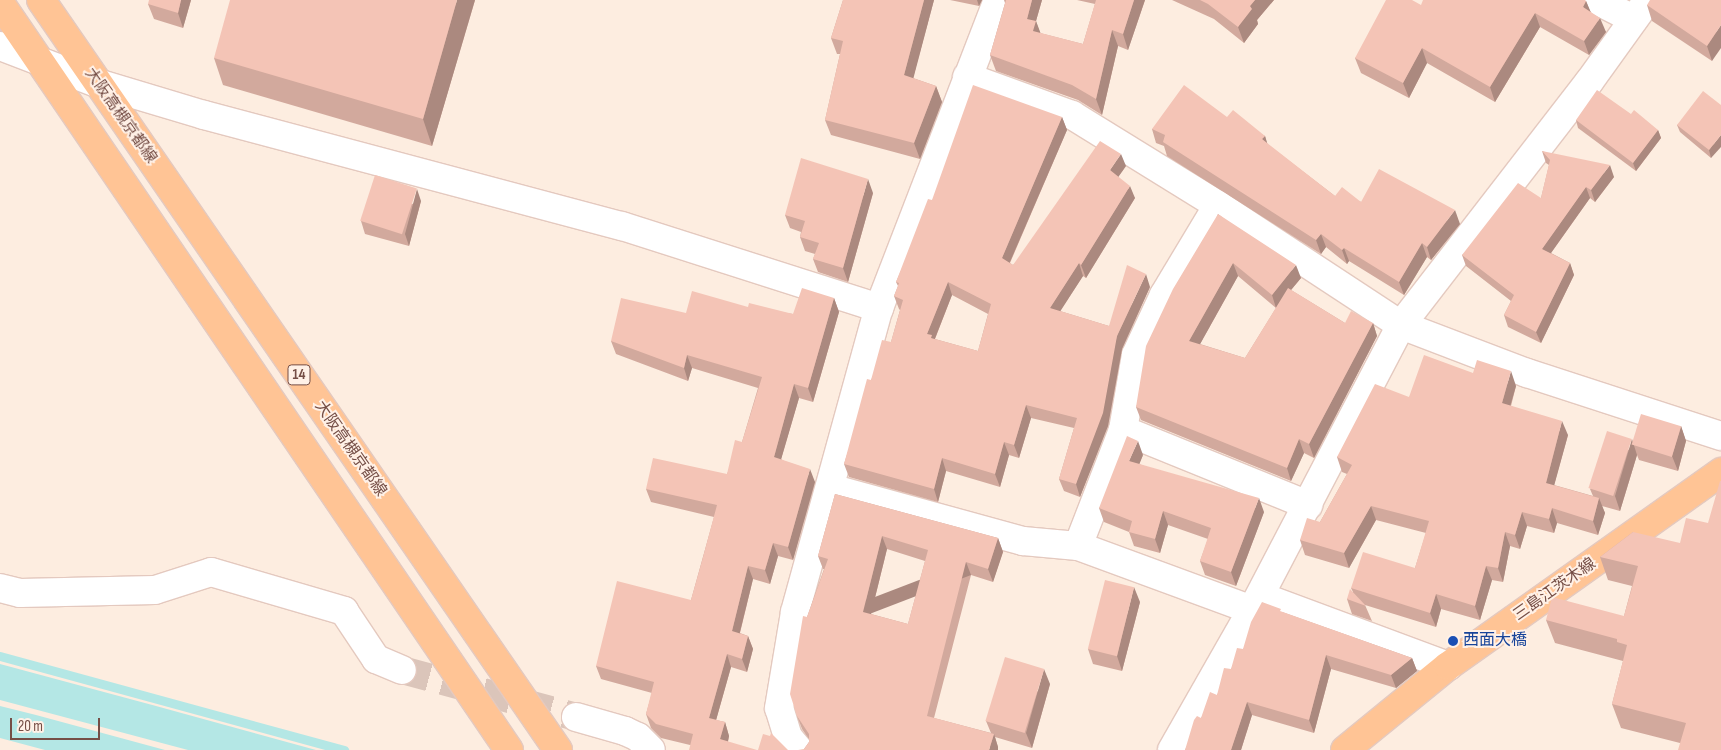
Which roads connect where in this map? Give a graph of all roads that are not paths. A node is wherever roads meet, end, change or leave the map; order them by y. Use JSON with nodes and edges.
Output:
{"nodes":[{"id":1,"x":41,"y":0,"type":"edge"},
{"id":2,"x":998,"y":0,"type":"edge"},
{"id":3,"x":1596,"y":0,"type":"edge"},
{"id":4,"x":0,"y":3,"type":"edge"},
{"id":5,"x":1640,"y":10,"type":"edge"},
{"id":6,"x":0,"y":46,"type":"edge"},
{"id":7,"x":38,"y":58,"type":"junction"},
{"id":8,"x":968,"y":77,"type":"junction"},
{"id":9,"x":97,"y":83,"type":"junction"},
{"id":10,"x":1218,"y":205,"type":"junction"},
{"id":11,"x":879,"y":308,"type":"junction"},
{"id":12,"x":1401,"y":325,"type":"junction"},
{"id":13,"x":1124,"y":430,"type":"junction"},
{"id":14,"x":1721,"y":436,"type":"edge"},
{"id":15,"x":1721,"y":472,"type":"edge"},
{"id":16,"x":830,"y":488,"type":"junction"},
{"id":17,"x":1308,"y":504,"type":"junction"},
{"id":18,"x":1078,"y":546,"type":"junction"},
{"id":19,"x":0,"y":588,"type":"edge"},
{"id":20,"x":1256,"y":603,"type":"junction"},
{"id":21,"x":1448,"y":666,"type":"junction"},
{"id":22,"x":402,"y":670,"type":"tunnel mouth"},
{"id":23,"x":576,"y":716,"type":"tunnel mouth"},
{"id":24,"x":509,"y":750,"type":"edge"},
{"id":25,"x":558,"y":750,"type":"edge"},
{"id":26,"x":651,"y":750,"type":"edge"},
{"id":27,"x":800,"y":750,"type":"edge"},
{"id":28,"x":1172,"y":750,"type":"edge"},
{"id":29,"x":1345,"y":750,"type":"edge"}],
"edges":[{"from":1,"to":9,"type":"main road","name":"大阪高槻京都線","number":"14"},
{"from":2,"to":8,"type":"street"},
{"from":3,"to":5,"type":"street"},
{"from":4,"to":7,"type":"main road","number":"14"},
{"from":5,"to":12,"type":"street"},
{"from":6,"to":7,"type":"street"},
{"from":7,"to":9,"type":"street"},
{"from":7,"to":24,"type":"main road","number":"14"},
{"from":8,"to":10,"type":"street"},
{"from":8,"to":11,"type":"street"},
{"from":9,"to":11,"type":"street"},
{"from":9,"to":25,"type":"main road","name":"大阪高槻京都線","number":"14"},
{"from":10,"to":12,"type":"street"},
{"from":10,"to":13,"type":"street"},
{"from":11,"to":16,"type":"street"},
{"from":12,"to":14,"type":"street"},
{"from":12,"to":17,"type":"street"},
{"from":13,"to":17,"type":"street"},
{"from":13,"to":18,"type":"street"},
{"from":15,"to":21,"type":"main road","name":"三島江茨木線"},
{"from":16,"to":18,"type":"street"},
{"from":16,"to":27,"type":"street"},
{"from":17,"to":20,"type":"street"},
{"from":18,"to":20,"type":"street"},
{"from":19,"to":22,"type":"street"},
{"from":20,"to":21,"type":"street"},
{"from":20,"to":28,"type":"street"},
{"from":21,"to":29,"type":"main road","name":"三島江茨木線"},
{"from":23,"to":26,"type":"street"}]}
